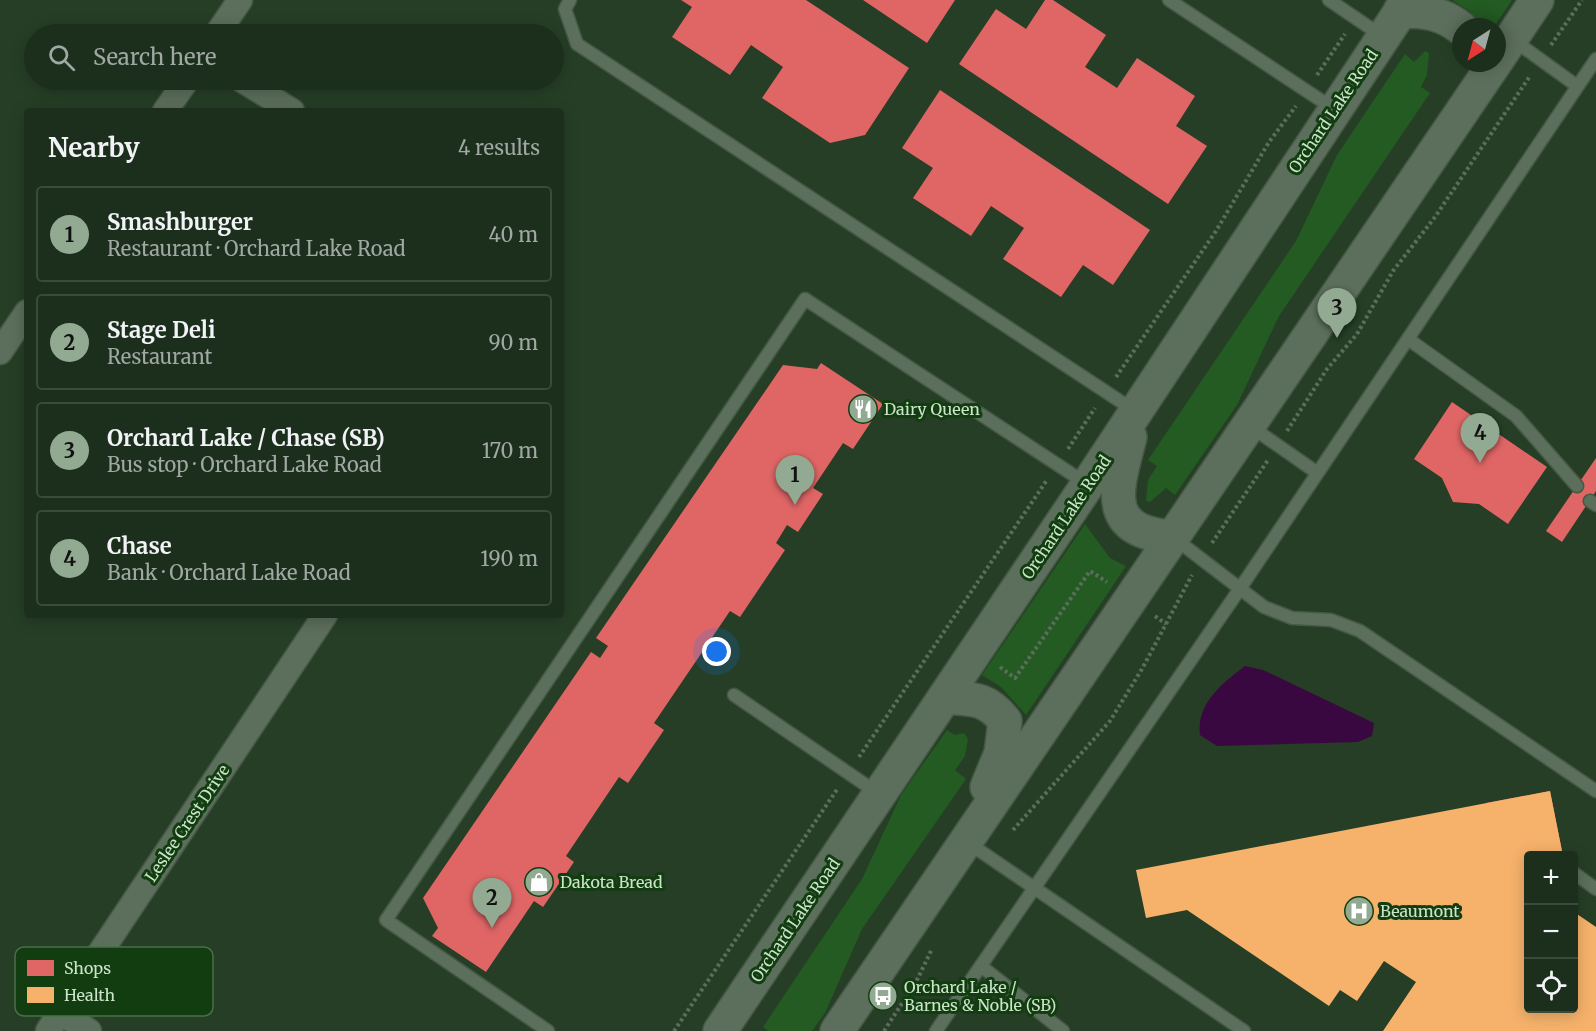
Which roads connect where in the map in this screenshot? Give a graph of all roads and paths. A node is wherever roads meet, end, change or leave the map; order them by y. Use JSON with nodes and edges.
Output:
{"nodes":[{"id":1,"x":240,"y":0,"type":"edge"},
{"id":2,"x":570,"y":0,"type":"edge"},
{"id":3,"x":1169,"y":0,"type":"edge"},
{"id":4,"x":1329,"y":0,"type":"edge"},
{"id":5,"x":1537,"y":0,"type":"edge"},
{"id":6,"x":1582,"y":0,"type":"edge"},
{"id":7,"x":1397,"y":16,"type":"edge"},
{"id":8,"x":1356,"y":18,"type":"junction"},
{"id":9,"x":1452,"y":21,"type":"edge"},
{"id":10,"x":224,"y":24,"type":"edge"},
{"id":11,"x":1506,"y":46,"type":"edge"},
{"id":12,"x":1506,"y":55,"type":"edge"},
{"id":13,"x":1596,"y":59,"type":"edge"},
{"id":14,"x":1541,"y":60,"type":"junction"},
{"id":15,"x":1462,"y":72,"type":"edge"},
{"id":16,"x":1489,"y":72,"type":"edge"},
{"id":17,"x":1577,"y":86,"type":"junction"},
{"id":18,"x":180,"y":90,"type":"edge"},
{"id":19,"x":258,"y":90,"type":"edge"},
{"id":20,"x":1306,"y":91,"type":"junction"},
{"id":21,"x":167,"y":108,"type":"edge"},
{"id":22,"x":287,"y":108,"type":"edge"},
{"id":23,"x":1334,"y":109,"type":"junction"},
{"id":24,"x":1415,"y":180,"type":"junction"},
{"id":25,"x":24,"y":316,"type":"edge"},
{"id":26,"x":1408,"y":339,"type":"junction"},
{"id":27,"x":0,"y":351,"type":"edge"},
{"id":28,"x":1106,"y":392,"type":"junction"},
{"id":29,"x":1136,"y":412,"type":"junction"},
{"id":30,"x":1249,"y":425,"type":"junction"},
{"id":31,"x":1278,"y":445,"type":"junction"},
{"id":32,"x":1057,"y":464,"type":"junction"},
{"id":33,"x":1316,"y":472,"type":"junction"},
{"id":34,"x":1088,"y":484,"type":"junction"},
{"id":35,"x":1577,"y":486,"type":"dead end"},
{"id":36,"x":1173,"y":537,"type":"junction"},
{"id":37,"x":1201,"y":559,"type":"junction"},
{"id":38,"x":1116,"y":588,"type":"dead end"},
{"id":39,"x":1239,"y":590,"type":"junction"},
{"id":40,"x":323,"y":618,"type":"edge"},
{"id":41,"x":996,"y":664,"type":"dead end"},
{"id":42,"x":734,"y":695,"type":"dead end"},
{"id":43,"x":945,"y":697,"type":"junction"},
{"id":44,"x":848,"y":773,"type":"junction"},
{"id":45,"x":1596,"y":791,"type":"edge"},
{"id":46,"x":880,"y":794,"type":"junction"},
{"id":47,"x":977,"y":850,"type":"junction"},
{"id":48,"x":1578,"y":876,"type":"edge"},
{"id":49,"x":1034,"y":889,"type":"junction"},
{"id":50,"x":1596,"y":889,"type":"edge"},
{"id":51,"x":936,"y":941,"type":"dead end"},
{"id":52,"x":105,"y":947,"type":"edge"},
{"id":53,"x":773,"y":953,"type":"junction"},
{"id":54,"x":981,"y":966,"type":"junction"},
{"id":55,"x":55,"y":1022,"type":"edge"},
{"id":56,"x":89,"y":1031,"type":"edge"},
{"id":57,"x":548,"y":1031,"type":"edge"},
{"id":58,"x":674,"y":1031,"type":"edge"},
{"id":59,"x":720,"y":1031,"type":"edge"},
{"id":60,"x":743,"y":1031,"type":"edge"},
{"id":61,"x":837,"y":1031,"type":"edge"},
{"id":62,"x":884,"y":1031,"type":"edge"},
{"id":63,"x":936,"y":1031,"type":"edge"},
{"id":64,"x":1063,"y":1031,"type":"edge"},
{"id":65,"x":1244,"y":1031,"type":"edge"}],
"edges":[{"from":1,"to":10,"type":"street"},
{"from":2,"to":28,"type":"lane"},
{"from":3,"to":20,"type":"lane"},
{"from":4,"to":8,"type":"lane"},
{"from":5,"to":11,"type":"main road"},
{"from":6,"to":14,"type":"path"},
{"from":7,"to":8,"type":"lane"},
{"from":7,"to":9,"type":"main road"},
{"from":7,"to":23,"type":"main road","name":"Orchard Lake Road"},
{"from":8,"to":20,"type":"path"},
{"from":12,"to":14,"type":"lane"},
{"from":13,"to":17,"type":"lane"},
{"from":14,"to":17,"type":"lane"},
{"from":14,"to":31,"type":"path"},
{"from":15,"to":24,"type":"main road"},
{"from":16,"to":24,"type":"main road"},
{"from":17,"to":26,"type":"lane"},
{"from":18,"to":21,"type":"street"},
{"from":19,"to":22,"type":"street"},
{"from":20,"to":23,"type":"lane"},
{"from":20,"to":28,"type":"path"},
{"from":23,"to":29,"type":"main road","name":"Orchard Lake Road"},
{"from":24,"to":30,"type":"main road"},
{"from":25,"to":27,"type":"street"},
{"from":26,"to":33,"type":"lane"},
{"from":26,"to":35,"type":"lane"},
{"from":28,"to":29,"type":"lane"},
{"from":28,"to":32,"type":"path"},
{"from":29,"to":34,"type":"main road","name":"Orchard Lake Road"},
{"from":29,"to":36,"type":"main road"},
{"from":30,"to":31,"type":"lane"},
{"from":30,"to":36,"type":"main road"},
{"from":31,"to":33,"type":"lane"},
{"from":31,"to":37,"type":"path"},
{"from":32,"to":34,"type":"lane"},
{"from":32,"to":44,"type":"path"},
{"from":32,"to":57,"type":"lane"},
{"from":33,"to":39,"type":"lane"},
{"from":34,"to":43,"type":"main road","name":"Orchard Lake Road"},
{"from":36,"to":37,"type":"lane"},
{"from":36,"to":47,"type":"main road"},
{"from":37,"to":39,"type":"lane"},
{"from":37,"to":47,"type":"path"},
{"from":38,"to":41,"type":"path"},
{"from":39,"to":45,"type":"lane"},
{"from":39,"to":49,"type":"lane"},
{"from":40,"to":52,"type":"street","name":"Leslee Crest Drive"},
{"from":42,"to":44,"type":"lane"},
{"from":43,"to":46,"type":"main road","name":"Orchard Lake Road"},
{"from":43,"to":47,"type":"main road"},
{"from":44,"to":46,"type":"lane"},
{"from":44,"to":58,"type":"path"},
{"from":46,"to":53,"type":"main road","name":"Orchard Lake Road"},
{"from":47,"to":49,"type":"lane"},
{"from":47,"to":61,"type":"main road"},
{"from":48,"to":50,"type":"lane"},
{"from":49,"to":54,"type":"lane"},
{"from":49,"to":65,"type":"lane"},
{"from":51,"to":62,"type":"path"},
{"from":53,"to":59,"type":"main road","name":"Orchard Lake Road"},
{"from":53,"to":60,"type":"main road"},
{"from":54,"to":63,"type":"lane"},
{"from":54,"to":64,"type":"lane"},
{"from":55,"to":56,"type":"street"}]}
